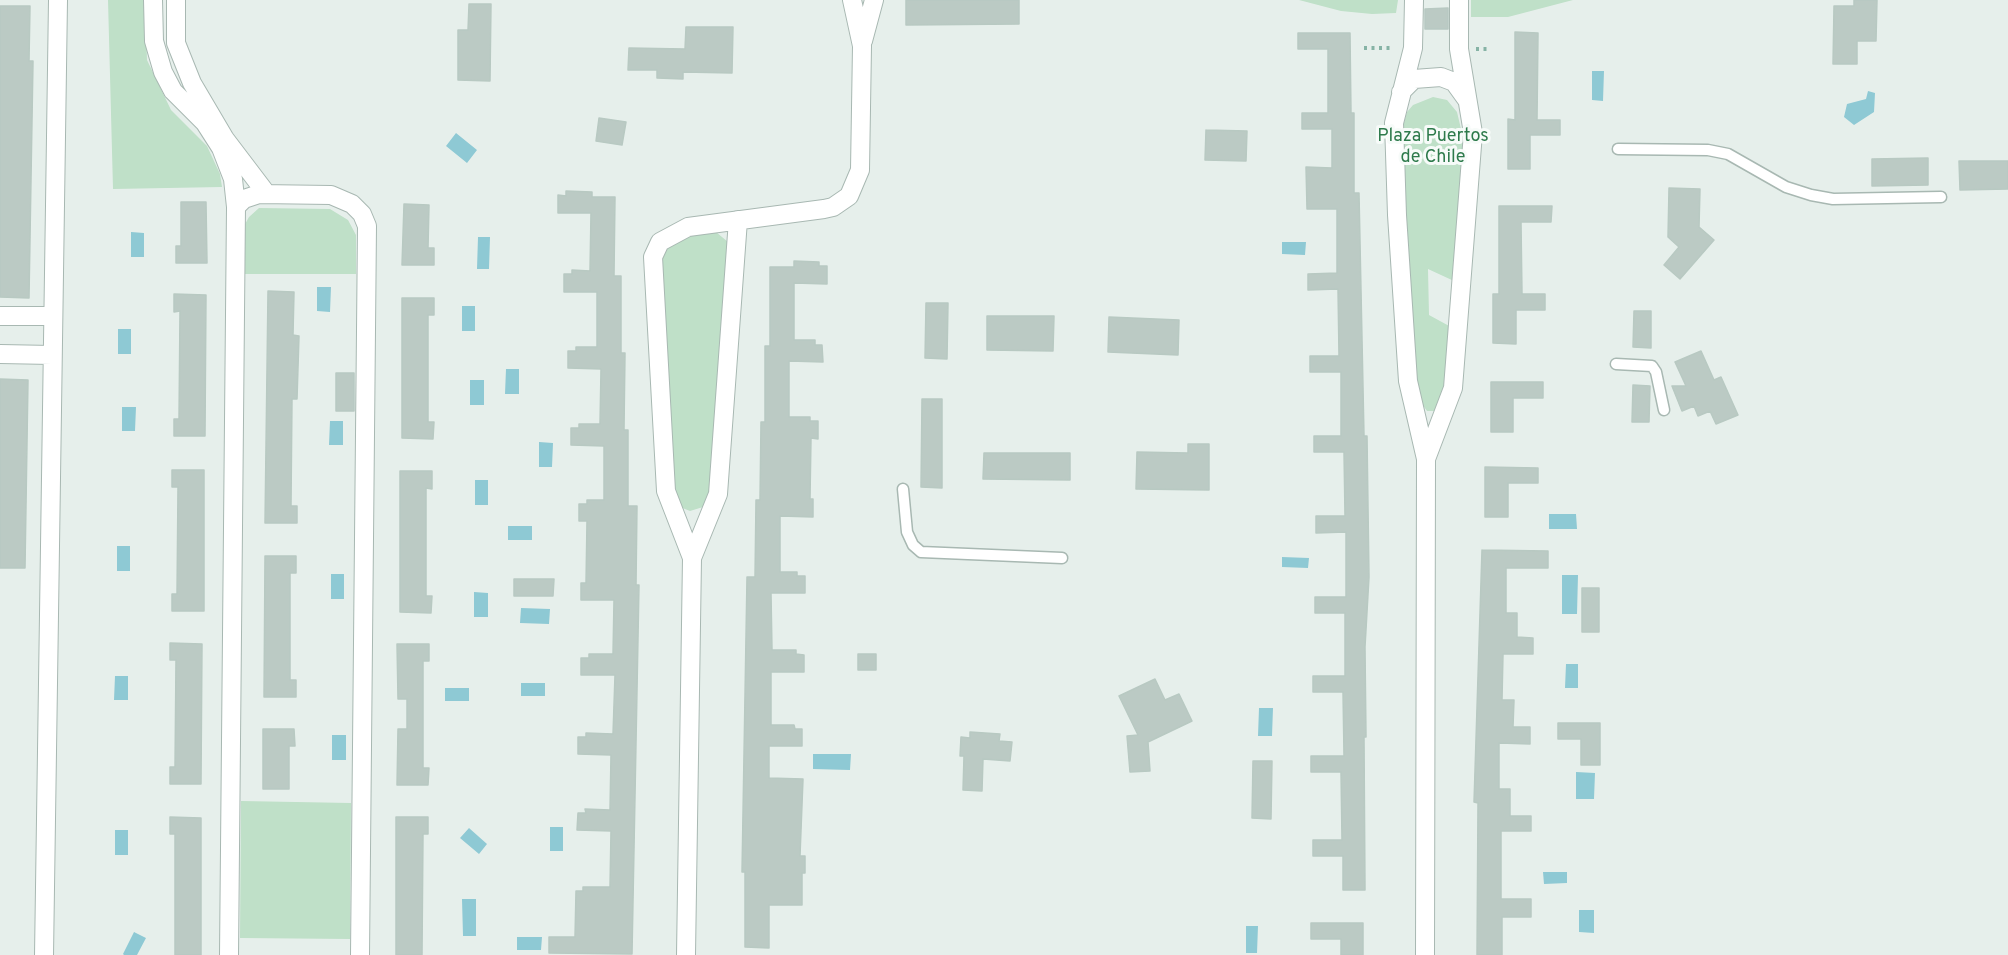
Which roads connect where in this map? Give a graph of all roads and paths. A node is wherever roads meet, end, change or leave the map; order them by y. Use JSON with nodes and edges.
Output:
{"nodes":[{"id":1,"x":57,"y":0,"type":"edge"},
{"id":2,"x":153,"y":0,"type":"edge"},
{"id":3,"x":176,"y":0,"type":"edge"},
{"id":4,"x":852,"y":0,"type":"edge"},
{"id":5,"x":874,"y":0,"type":"edge"},
{"id":6,"x":1414,"y":0,"type":"edge"},
{"id":7,"x":1459,"y":0,"type":"edge"},
{"id":8,"x":862,"y":46,"type":"junction"},
{"id":9,"x":1401,"y":92,"type":"junction"},
{"id":10,"x":1467,"y":100,"type":"junction"},
{"id":11,"x":1618,"y":149,"type":"dead end"},
{"id":12,"x":266,"y":194,"type":"junction"},
{"id":13,"x":1941,"y":197,"type":"dead end"},
{"id":14,"x":237,"y":207,"type":"junction"},
{"id":15,"x":738,"y":220,"type":"junction"},
{"id":16,"x":0,"y":316,"type":"edge"},
{"id":17,"x":53,"y":316,"type":"junction"},
{"id":18,"x":0,"y":354,"type":"edge"},
{"id":19,"x":52,"y":355,"type":"junction"},
{"id":20,"x":1616,"y":364,"type":"dead end"},
{"id":21,"x":1664,"y":411,"type":"dead end"},
{"id":22,"x":1426,"y":459,"type":"junction"},
{"id":23,"x":903,"y":489,"type":"dead end"},
{"id":24,"x":673,"y":512,"type":"junction"},
{"id":25,"x":712,"y":512,"type":"junction"},
{"id":26,"x":692,"y":558,"type":"junction"},
{"id":27,"x":1062,"y":558,"type":"dead end"},
{"id":28,"x":44,"y":955,"type":"edge"},
{"id":29,"x":229,"y":955,"type":"edge"},
{"id":30,"x":360,"y":955,"type":"edge"},
{"id":31,"x":686,"y":955,"type":"edge"},
{"id":32,"x":1425,"y":955,"type":"edge"}],
"edges":[{"from":1,"to":17,"type":"street"},
{"from":2,"to":14,"type":"street"},
{"from":3,"to":12,"type":"street"},
{"from":4,"to":8,"type":"street"},
{"from":5,"to":8,"type":"street"},
{"from":6,"to":9,"type":"street"},
{"from":7,"to":10,"type":"street"},
{"from":8,"to":15,"type":"street"},
{"from":9,"to":10,"type":"street"},
{"from":9,"to":22,"type":"street"},
{"from":10,"to":22,"type":"street"},
{"from":11,"to":13,"type":"lane"},
{"from":12,"to":14,"type":"street"},
{"from":12,"to":30,"type":"street"},
{"from":14,"to":29,"type":"street"},
{"from":15,"to":24,"type":"street"},
{"from":15,"to":25,"type":"street"},
{"from":16,"to":17,"type":"street"},
{"from":17,"to":19,"type":"street"},
{"from":18,"to":19,"type":"street"},
{"from":19,"to":28,"type":"street"},
{"from":20,"to":21,"type":"lane"},
{"from":22,"to":32,"type":"street"},
{"from":23,"to":27,"type":"lane"},
{"from":24,"to":25,"type":"street"},
{"from":24,"to":26,"type":"street"},
{"from":25,"to":26,"type":"street"},
{"from":26,"to":31,"type":"street"}]}
